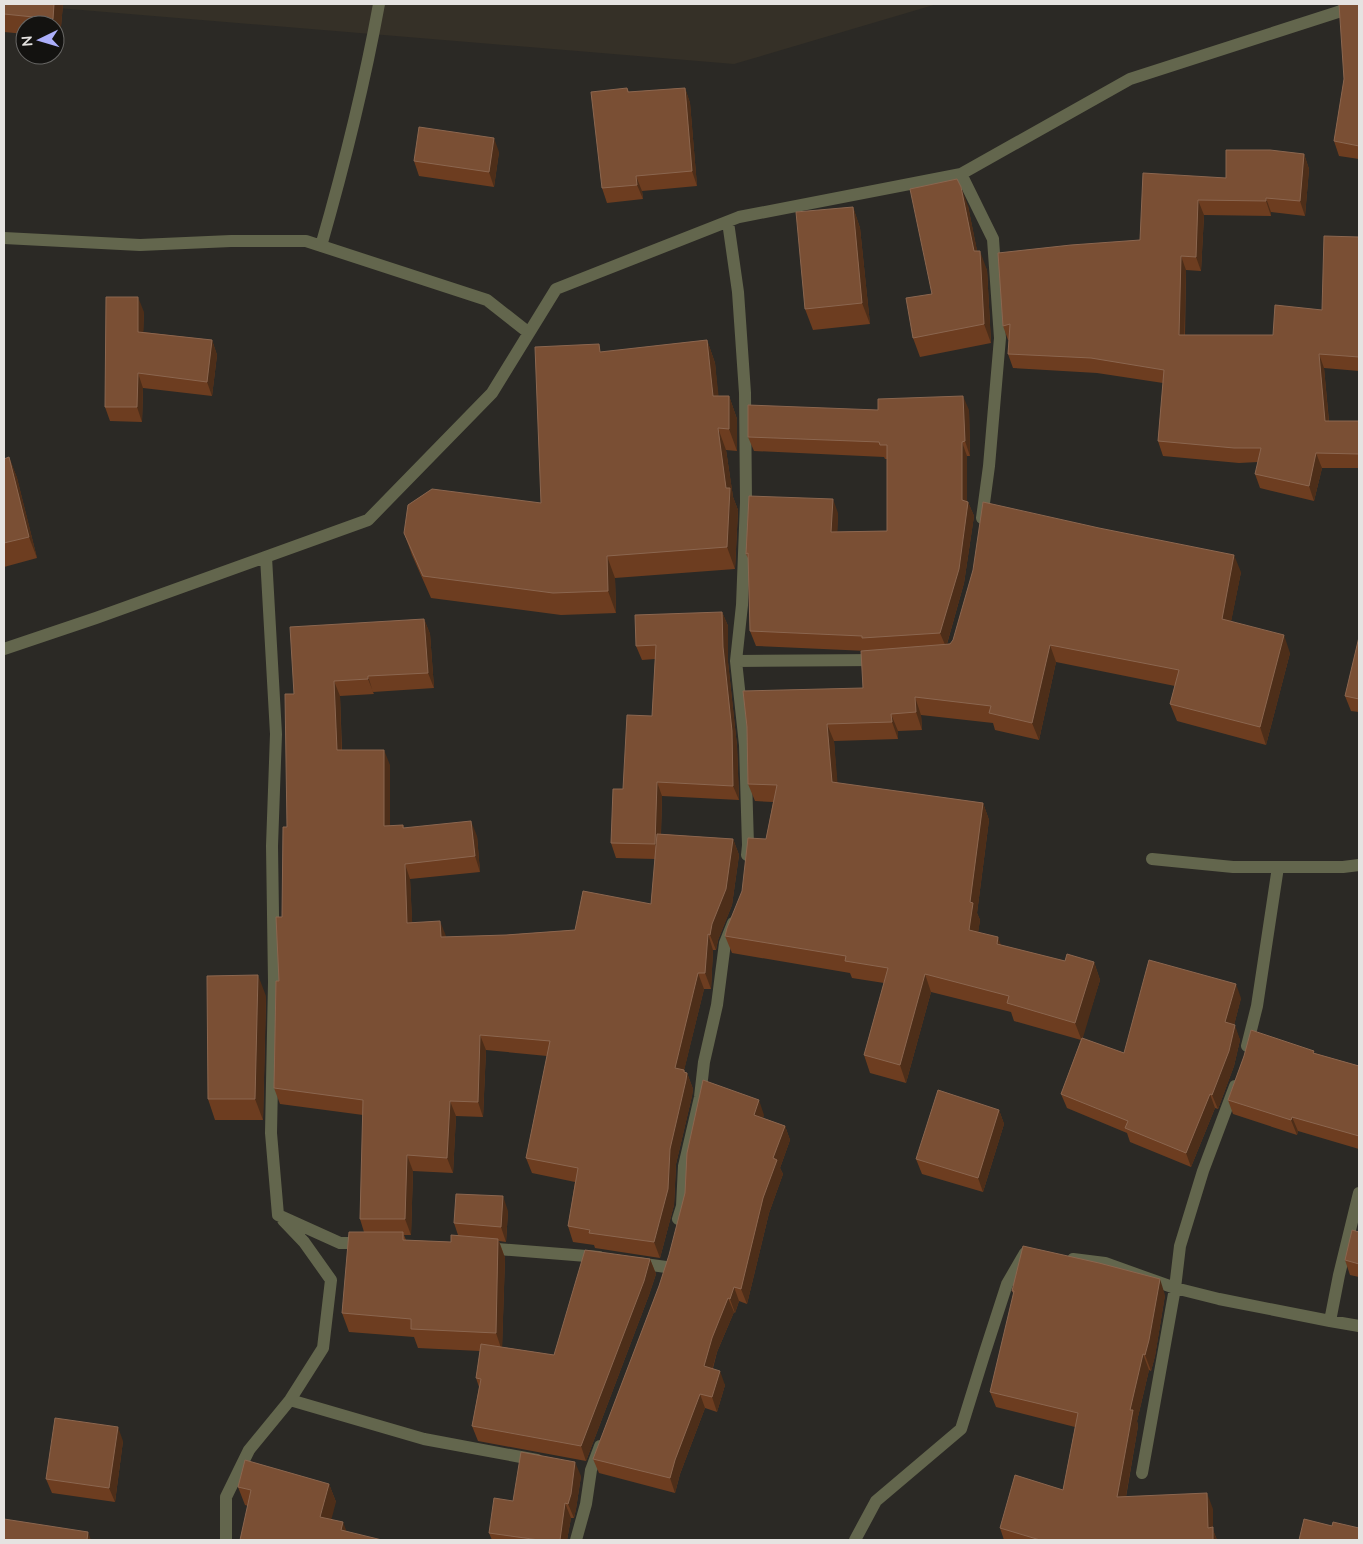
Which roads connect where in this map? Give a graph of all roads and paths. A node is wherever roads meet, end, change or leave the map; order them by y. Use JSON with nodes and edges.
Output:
{"nodes":[{"id":1,"x":379,"y":4,"type":"edge"},
{"id":2,"x":1357,"y":4,"type":"edge"},
{"id":3,"x":961,"y":174,"type":"junction"},
{"id":4,"x":728,"y":222,"type":"junction"},
{"id":5,"x":4,"y":238,"type":"edge"},
{"id":6,"x":321,"y":246,"type":"junction"},
{"id":7,"x":529,"y":332,"type":"junction"},
{"id":8,"x":980,"y":530,"type":"edge"},
{"id":9,"x":266,"y":557,"type":"junction"},
{"id":10,"x":4,"y":649,"type":"edge"},
{"id":11,"x":896,"y":659,"type":"edge"},
{"id":12,"x":736,"y":661,"type":"junction"},
{"id":13,"x":1152,"y":859,"type":"dead end"},
{"id":14,"x":1359,"y":865,"type":"edge"},
{"id":15,"x":1278,"y":867,"type":"junction"},
{"id":16,"x":745,"y":871,"type":"edge"},
{"id":17,"x":736,"y":916,"type":"edge"},
{"id":18,"x":1244,"y":1059,"type":"edge"},
{"id":19,"x":1238,"y":1076,"type":"edge"},
{"id":20,"x":1359,"y":1193,"type":"edge"},
{"id":21,"x":278,"y":1214,"type":"junction"},
{"id":22,"x":675,"y":1232,"type":"edge"},
{"id":23,"x":377,"y":1243,"type":"edge"},
{"id":24,"x":469,"y":1246,"type":"edge"},
{"id":25,"x":1042,"y":1256,"type":"edge"},
{"id":26,"x":1060,"y":1258,"type":"edge"},
{"id":27,"x":610,"y":1259,"type":"edge"},
{"id":28,"x":629,"y":1262,"type":"edge"},
{"id":29,"x":661,"y":1282,"type":"edge"},
{"id":30,"x":1175,"y":1288,"type":"junction"},
{"id":31,"x":1330,"y":1321,"type":"junction"},
{"id":32,"x":1359,"y":1326,"type":"edge"},
{"id":33,"x":290,"y":1400,"type":"junction"},
{"id":34,"x":604,"y":1436,"type":"edge"},
{"id":35,"x":551,"y":1463,"type":"edge"},
{"id":36,"x":1142,"y":1473,"type":"dead end"},
{"id":37,"x":226,"y":1540,"type":"edge"},
{"id":38,"x":576,"y":1540,"type":"edge"},
{"id":39,"x":854,"y":1540,"type":"edge"}],
"edges":[{"from":1,"to":6,"type":"street"},
{"from":2,"to":3,"type":"street"},
{"from":3,"to":4,"type":"street"},
{"from":3,"to":8,"type":"street"},
{"from":4,"to":7,"type":"street"},
{"from":4,"to":12,"type":"street"},
{"from":5,"to":6,"type":"street"},
{"from":6,"to":7,"type":"street"},
{"from":7,"to":9,"type":"street"},
{"from":9,"to":10,"type":"street"},
{"from":9,"to":21,"type":"street"},
{"from":11,"to":12,"type":"street"},
{"from":12,"to":16,"type":"street"},
{"from":13,"to":15,"type":"street"},
{"from":14,"to":15,"type":"street"},
{"from":15,"to":18,"type":"street"},
{"from":17,"to":22,"type":"street"},
{"from":19,"to":30,"type":"street"},
{"from":20,"to":31,"type":"street"},
{"from":21,"to":23,"type":"street"},
{"from":21,"to":33,"type":"street"},
{"from":24,"to":27,"type":"street"},
{"from":25,"to":39,"type":"street"},
{"from":26,"to":30,"type":"street"},
{"from":28,"to":29,"type":"street"},
{"from":30,"to":31,"type":"street"},
{"from":30,"to":36,"type":"street"},
{"from":31,"to":32,"type":"street"},
{"from":33,"to":35,"type":"street"},
{"from":33,"to":37,"type":"street"},
{"from":34,"to":38,"type":"street"}]}
